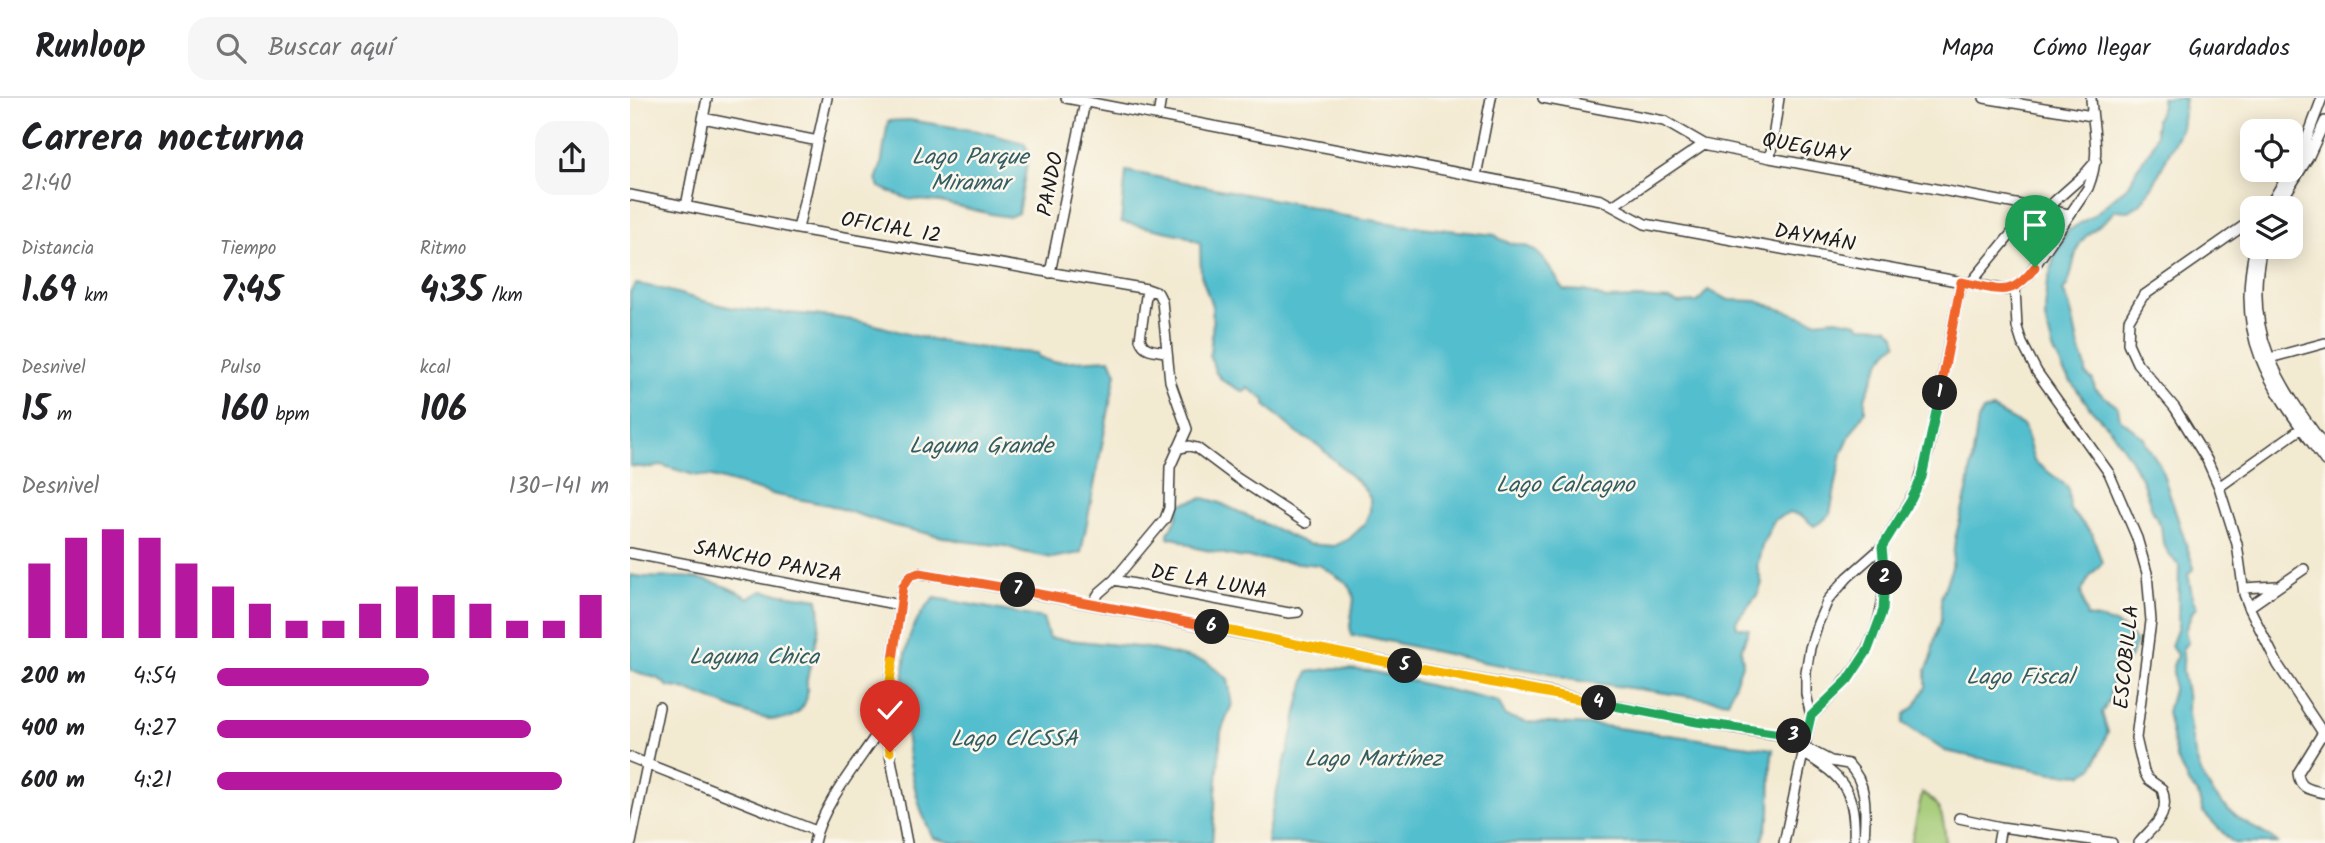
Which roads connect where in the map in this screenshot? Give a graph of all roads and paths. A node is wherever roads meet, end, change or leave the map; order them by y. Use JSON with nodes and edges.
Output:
{"nodes":[{"id":1,"x":707,"y":98,"type":"edge"},
{"id":2,"x":827,"y":98,"type":"edge"},
{"id":3,"x":1066,"y":98,"type":"edge"},
{"id":4,"x":1161,"y":98,"type":"edge"},
{"id":5,"x":1491,"y":98,"type":"edge"},
{"id":6,"x":1543,"y":98,"type":"edge"},
{"id":7,"x":1779,"y":98,"type":"edge"},
{"id":8,"x":1984,"y":98,"type":"edge"},
{"id":9,"x":2091,"y":98,"type":"edge"},
{"id":10,"x":2322,"y":98,"type":"edge"},
{"id":11,"x":1085,"y":102,"type":"junction"},
{"id":12,"x":1158,"y":116,"type":"junction"},
{"id":13,"x":2092,"y":116,"type":"junction"},
{"id":14,"x":703,"y":118,"type":"junction"},
{"id":15,"x":2325,"y":121,"type":"edge"},
{"id":16,"x":818,"y":141,"type":"junction"},
{"id":17,"x":1704,"y":144,"type":"junction"},
{"id":18,"x":1770,"y":158,"type":"junction"},
{"id":19,"x":2096,"y":161,"type":"junction"},
{"id":20,"x":1475,"y":176,"type":"junction"},
{"id":21,"x":630,"y":195,"type":"edge"},
{"id":22,"x":2275,"y":196,"type":"edge"},
{"id":23,"x":2284,"y":196,"type":"edge"},
{"id":24,"x":1614,"y":205,"type":"junction"},
{"id":25,"x":686,"y":206,"type":"junction"},
{"id":26,"x":2034,"y":206,"type":"junction"},
{"id":27,"x":2047,"y":208,"type":"junction"},
{"id":28,"x":2069,"y":214,"type":"junction"},
{"id":29,"x":2240,"y":228,"type":"edge"},
{"id":30,"x":799,"y":229,"type":"junction"},
{"id":31,"x":2253,"y":259,"type":"edge"},
{"id":32,"x":2260,"y":259,"type":"edge"},
{"id":33,"x":1050,"y":273,"type":"junction"},
{"id":34,"x":1965,"y":283,"type":"junction"},
{"id":35,"x":2015,"y":288,"type":"junction"},
{"id":36,"x":1147,"y":289,"type":"junction"},
{"id":37,"x":2325,"y":343,"type":"edge"},
{"id":38,"x":1166,"y":352,"type":"junction"},
{"id":39,"x":2264,"y":359,"type":"junction"},
{"id":40,"x":2305,"y":426,"type":"junction"},
{"id":41,"x":1187,"y":429,"type":"junction"},
{"id":42,"x":2325,"y":447,"type":"edge"},
{"id":43,"x":1197,"y":448,"type":"junction"},
{"id":44,"x":1177,"y":449,"type":"junction"},
{"id":45,"x":2325,"y":461,"type":"edge"},
{"id":46,"x":2219,"y":487,"type":"junction"},
{"id":47,"x":1306,"y":523,"type":"dead end"},
{"id":48,"x":1882,"y":547,"type":"junction"},
{"id":49,"x":630,"y":553,"type":"edge"},
{"id":50,"x":1129,"y":562,"type":"junction"},
{"id":51,"x":2304,"y":569,"type":"dead end"},
{"id":52,"x":1114,"y":580,"type":"junction"},
{"id":53,"x":1138,"y":586,"type":"junction"},
{"id":54,"x":2276,"y":586,"type":"junction"},
{"id":55,"x":2244,"y":588,"type":"junction"},
{"id":56,"x":1093,"y":603,"type":"junction"},
{"id":57,"x":900,"y":605,"type":"junction"},
{"id":58,"x":2249,"y":607,"type":"junction"},
{"id":59,"x":1298,"y":612,"type":"dead end"},
{"id":60,"x":659,"y":707,"type":"dead end"},
{"id":61,"x":1811,"y":716,"type":"junction"},
{"id":62,"x":884,"y":723,"type":"junction"},
{"id":63,"x":2324,"y":735,"type":"edge"},
{"id":64,"x":1804,"y":746,"type":"junction"},
{"id":65,"x":630,"y":757,"type":"edge"},
{"id":66,"x":646,"y":763,"type":"junction"},
{"id":67,"x":2325,"y":793,"type":"edge"},
{"id":68,"x":1959,"y":818,"type":"dead end"},
{"id":69,"x":2001,"y":827,"type":"junction"},
{"id":70,"x":816,"y":831,"type":"junction"},
{"id":71,"x":2048,"y":839,"type":"edge"},
{"id":72,"x":2141,"y":840,"type":"edge"},
{"id":73,"x":631,"y":843,"type":"edge"},
{"id":74,"x":814,"y":843,"type":"edge"},
{"id":75,"x":907,"y":843,"type":"edge"},
{"id":76,"x":1784,"y":843,"type":"edge"},
{"id":77,"x":1854,"y":843,"type":"edge"},
{"id":78,"x":1864,"y":843,"type":"edge"},
{"id":79,"x":1998,"y":843,"type":"edge"},
{"id":80,"x":2112,"y":843,"type":"edge"}],
"edges":[{"from":1,"to":14,"type":"street"},
{"from":2,"to":16,"type":"street"},
{"from":3,"to":11,"type":"street","name":"DAYMÁN"},
{"from":4,"to":12,"type":"street"},
{"from":5,"to":20,"type":"street"},
{"from":6,"to":17,"type":"street","name":"QUEGUAY"},
{"from":7,"to":18,"type":"street"},
{"from":8,"to":13,"type":"street"},
{"from":9,"to":13,"type":"street"},
{"from":10,"to":22,"type":"street"},
{"from":11,"to":12,"type":"street","name":"DAYMÁN"},
{"from":11,"to":33,"type":"street","name":"PANDO"},
{"from":12,"to":20,"type":"street","name":"DAYMÁN"},
{"from":13,"to":19,"type":"street"},
{"from":14,"to":16,"type":"street"},
{"from":14,"to":25,"type":"street"},
{"from":15,"to":23,"type":"street"},
{"from":16,"to":30,"type":"street"},
{"from":17,"to":18,"type":"street","name":"QUEGUAY"},
{"from":17,"to":24,"type":"street"},
{"from":18,"to":26,"type":"street","name":"QUEGUAY"},
{"from":19,"to":27,"type":"street"},
{"from":19,"to":28,"type":"street"},
{"from":20,"to":24,"type":"street","name":"DAYMÁN"},
{"from":21,"to":25,"type":"street","name":"OFICIAL 12"},
{"from":24,"to":34,"type":"street","name":"DAYMÁN"},
{"from":25,"to":30,"type":"street","name":"OFICIAL 12"},
{"from":26,"to":27,"type":"street","name":"QUEGUAY"},
{"from":26,"to":34,"type":"street"},
{"from":27,"to":28,"type":"street","name":"QUEGUAY"},
{"from":28,"to":35,"type":"street"},
{"from":29,"to":46,"type":"street"},
{"from":30,"to":33,"type":"street","name":"OFICIAL 12"},
{"from":31,"to":39,"type":"street"},
{"from":32,"to":39,"type":"street"},
{"from":33,"to":36,"type":"street","name":"OFICIAL 12"},
{"from":34,"to":35,"type":"street","name":"DAYMÁN"},
{"from":34,"to":48,"type":"street"},
{"from":35,"to":72,"type":"street","name":"ESCOBILLA"},
{"from":36,"to":38,"type":"street"},
{"from":36,"to":38,"type":"street"},
{"from":37,"to":39,"type":"street"},
{"from":38,"to":41,"type":"street"},
{"from":39,"to":40,"type":"street"},
{"from":40,"to":42,"type":"street"},
{"from":40,"to":45,"type":"street"},
{"from":40,"to":46,"type":"street"},
{"from":41,"to":43,"type":"street"},
{"from":41,"to":44,"type":"street"},
{"from":43,"to":44,"type":"street"},
{"from":43,"to":47,"type":"street"},
{"from":44,"to":50,"type":"street"},
{"from":46,"to":55,"type":"street"},
{"from":48,"to":61,"type":"street"},
{"from":48,"to":61,"type":"street"},
{"from":49,"to":57,"type":"street","name":"SANCHO PANZA"},
{"from":50,"to":52,"type":"street"},
{"from":50,"to":53,"type":"street"},
{"from":51,"to":54,"type":"street"},
{"from":52,"to":53,"type":"street","name":"DE LA LUNA"},
{"from":52,"to":56,"type":"street"},
{"from":53,"to":59,"type":"street","name":"DE LA LUNA"},
{"from":54,"to":55,"type":"street"},
{"from":54,"to":58,"type":"street"},
{"from":55,"to":58,"type":"street"},
{"from":56,"to":57,"type":"street"},
{"from":56,"to":64,"type":"street"},
{"from":57,"to":62,"type":"street"},
{"from":58,"to":63,"type":"street"},
{"from":60,"to":66,"type":"street"},
{"from":61,"to":64,"type":"street"},
{"from":62,"to":70,"type":"street"},
{"from":62,"to":75,"type":"street"},
{"from":63,"to":67,"type":"street"},
{"from":64,"to":76,"type":"street"},
{"from":64,"to":77,"type":"street"},
{"from":64,"to":78,"type":"street"},
{"from":65,"to":66,"type":"street"},
{"from":66,"to":70,"type":"street"},
{"from":66,"to":73,"type":"street"},
{"from":68,"to":69,"type":"street"},
{"from":69,"to":71,"type":"street"},
{"from":69,"to":79,"type":"street"},
{"from":70,"to":74,"type":"street"},
{"from":71,"to":80,"type":"street"}]}
